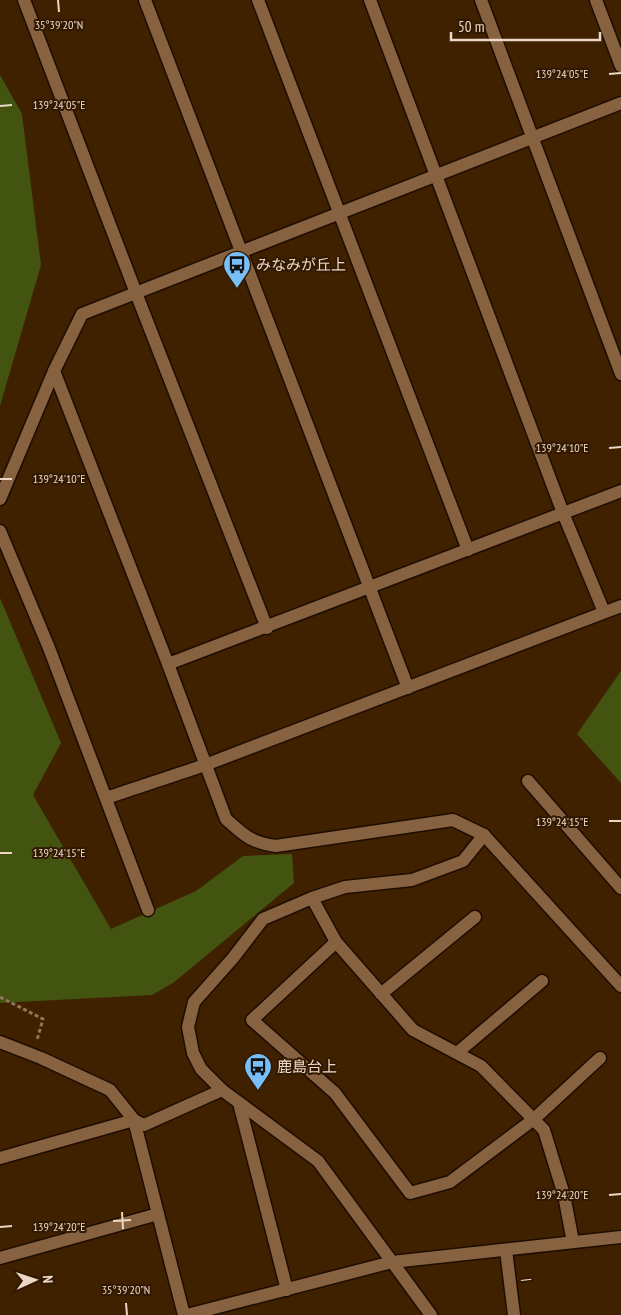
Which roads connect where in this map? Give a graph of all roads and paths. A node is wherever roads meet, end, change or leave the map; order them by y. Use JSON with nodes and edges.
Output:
{"nodes":[{"id":1,"x":24,"y":0,"type":"edge"},
{"id":2,"x":145,"y":0,"type":"edge"},
{"id":3,"x":258,"y":0,"type":"edge"},
{"id":4,"x":370,"y":0,"type":"edge"},
{"id":5,"x":481,"y":0,"type":"edge"},
{"id":6,"x":596,"y":0,"type":"edge"},
{"id":7,"x":621,"y":66,"type":"edge"},
{"id":8,"x":621,"y":103,"type":"edge"},
{"id":9,"x":533,"y":138,"type":"junction"},
{"id":10,"x":437,"y":176,"type":"junction"},
{"id":11,"x":339,"y":214,"type":"junction"},
{"id":12,"x":242,"y":252,"type":"junction"},
{"id":13,"x":136,"y":293,"type":"junction"},
{"id":14,"x":54,"y":371,"type":"junction"},
{"id":15,"x":621,"y":374,"type":"edge"},
{"id":16,"x":621,"y":491,"type":"edge"},
{"id":17,"x":0,"y":499,"type":"edge"},
{"id":18,"x":563,"y":513,"type":"junction"},
{"id":19,"x":0,"y":531,"type":"edge"},
{"id":20,"x":468,"y":550,"type":"junction"},
{"id":21,"x":370,"y":588,"type":"junction"},
{"id":22,"x":621,"y":606,"type":"edge"},
{"id":23,"x":604,"y":612,"type":"junction"},
{"id":24,"x":267,"y":628,"type":"junction"},
{"id":25,"x":168,"y":664,"type":"junction"},
{"id":26,"x":408,"y":688,"type":"junction"},
{"id":27,"x":205,"y":765,"type":"junction"},
{"id":28,"x":528,"y":781,"type":"dead end"},
{"id":29,"x":106,"y":798,"type":"junction"},
{"id":30,"x":484,"y":835,"type":"junction"},
{"id":31,"x":621,"y":888,"type":"edge"},
{"id":32,"x":312,"y":898,"type":"junction"},
{"id":33,"x":148,"y":910,"type":"dead end"},
{"id":34,"x":475,"y":917,"type":"dead end"},
{"id":35,"x":336,"y":942,"type":"junction"},
{"id":36,"x":542,"y":981,"type":"dead end"},
{"id":37,"x":621,"y":986,"type":"edge"},
{"id":38,"x":381,"y":994,"type":"junction"},
{"id":39,"x":0,"y":997,"type":"edge"},
{"id":40,"x":0,"y":1042,"type":"edge"},
{"id":41,"x":457,"y":1054,"type":"junction"},
{"id":42,"x":41,"y":1058,"type":"junction"},
{"id":43,"x":600,"y":1058,"type":"dead end"},
{"id":44,"x":222,"y":1090,"type":"junction"},
{"id":45,"x":239,"y":1103,"type":"junction"},
{"id":46,"x":534,"y":1119,"type":"junction"},
{"id":47,"x":134,"y":1120,"type":"junction"},
{"id":48,"x":0,"y":1158,"type":"edge"},
{"id":49,"x":158,"y":1214,"type":"junction"},
{"id":50,"x":621,"y":1237,"type":"edge"},
{"id":51,"x":573,"y":1242,"type":"junction"},
{"id":52,"x":506,"y":1250,"type":"junction"},
{"id":53,"x":0,"y":1258,"type":"edge"},
{"id":54,"x":392,"y":1262,"type":"junction"},
{"id":55,"x":287,"y":1290,"type":"junction"},
{"id":56,"x":186,"y":1315,"type":"edge"},
{"id":57,"x":431,"y":1315,"type":"edge"},
{"id":58,"x":514,"y":1315,"type":"edge"}],
"edges":[{"from":1,"to":13,"type":"street"},
{"from":2,"to":12,"type":"street"},
{"from":3,"to":11,"type":"street"},
{"from":4,"to":10,"type":"street"},
{"from":5,"to":9,"type":"street"},
{"from":6,"to":7,"type":"street"},
{"from":8,"to":9,"type":"street"},
{"from":9,"to":10,"type":"street"},
{"from":9,"to":15,"type":"street"},
{"from":10,"to":11,"type":"street"},
{"from":10,"to":18,"type":"street"},
{"from":11,"to":12,"type":"street"},
{"from":11,"to":20,"type":"street"},
{"from":12,"to":13,"type":"street"},
{"from":12,"to":21,"type":"street"},
{"from":13,"to":14,"type":"street"},
{"from":13,"to":24,"type":"street"},
{"from":14,"to":17,"type":"street"},
{"from":14,"to":25,"type":"street"},
{"from":16,"to":18,"type":"street"},
{"from":18,"to":20,"type":"street"},
{"from":18,"to":23,"type":"street"},
{"from":19,"to":29,"type":"street"},
{"from":20,"to":21,"type":"street"},
{"from":21,"to":24,"type":"street"},
{"from":21,"to":26,"type":"street"},
{"from":22,"to":23,"type":"street"},
{"from":23,"to":26,"type":"street"},
{"from":24,"to":25,"type":"street"},
{"from":25,"to":27,"type":"street"},
{"from":26,"to":27,"type":"street"},
{"from":27,"to":29,"type":"street"},
{"from":27,"to":30,"type":"street"},
{"from":28,"to":31,"type":"street"},
{"from":29,"to":33,"type":"street"},
{"from":30,"to":32,"type":"street"},
{"from":30,"to":37,"type":"street"},
{"from":32,"to":35,"type":"street"},
{"from":32,"to":44,"type":"street"},
{"from":34,"to":38,"type":"street"},
{"from":35,"to":38,"type":"street"},
{"from":35,"to":46,"type":"street"},
{"from":36,"to":41,"type":"street"},
{"from":38,"to":41,"type":"street"},
{"from":39,"to":42,"type":"path"},
{"from":40,"to":42,"type":"street"},
{"from":41,"to":46,"type":"street"},
{"from":42,"to":47,"type":"street"},
{"from":43,"to":46,"type":"street"},
{"from":44,"to":45,"type":"street"},
{"from":44,"to":47,"type":"street"},
{"from":45,"to":54,"type":"street"},
{"from":45,"to":55,"type":"street"},
{"from":46,"to":51,"type":"street"},
{"from":47,"to":48,"type":"street"},
{"from":47,"to":49,"type":"street"},
{"from":49,"to":53,"type":"street"},
{"from":49,"to":56,"type":"street"},
{"from":50,"to":51,"type":"street"},
{"from":51,"to":52,"type":"street"},
{"from":52,"to":54,"type":"street"},
{"from":52,"to":58,"type":"street","name":"I"},
{"from":54,"to":55,"type":"street"},
{"from":54,"to":57,"type":"street"},
{"from":55,"to":56,"type":"street"}]}
